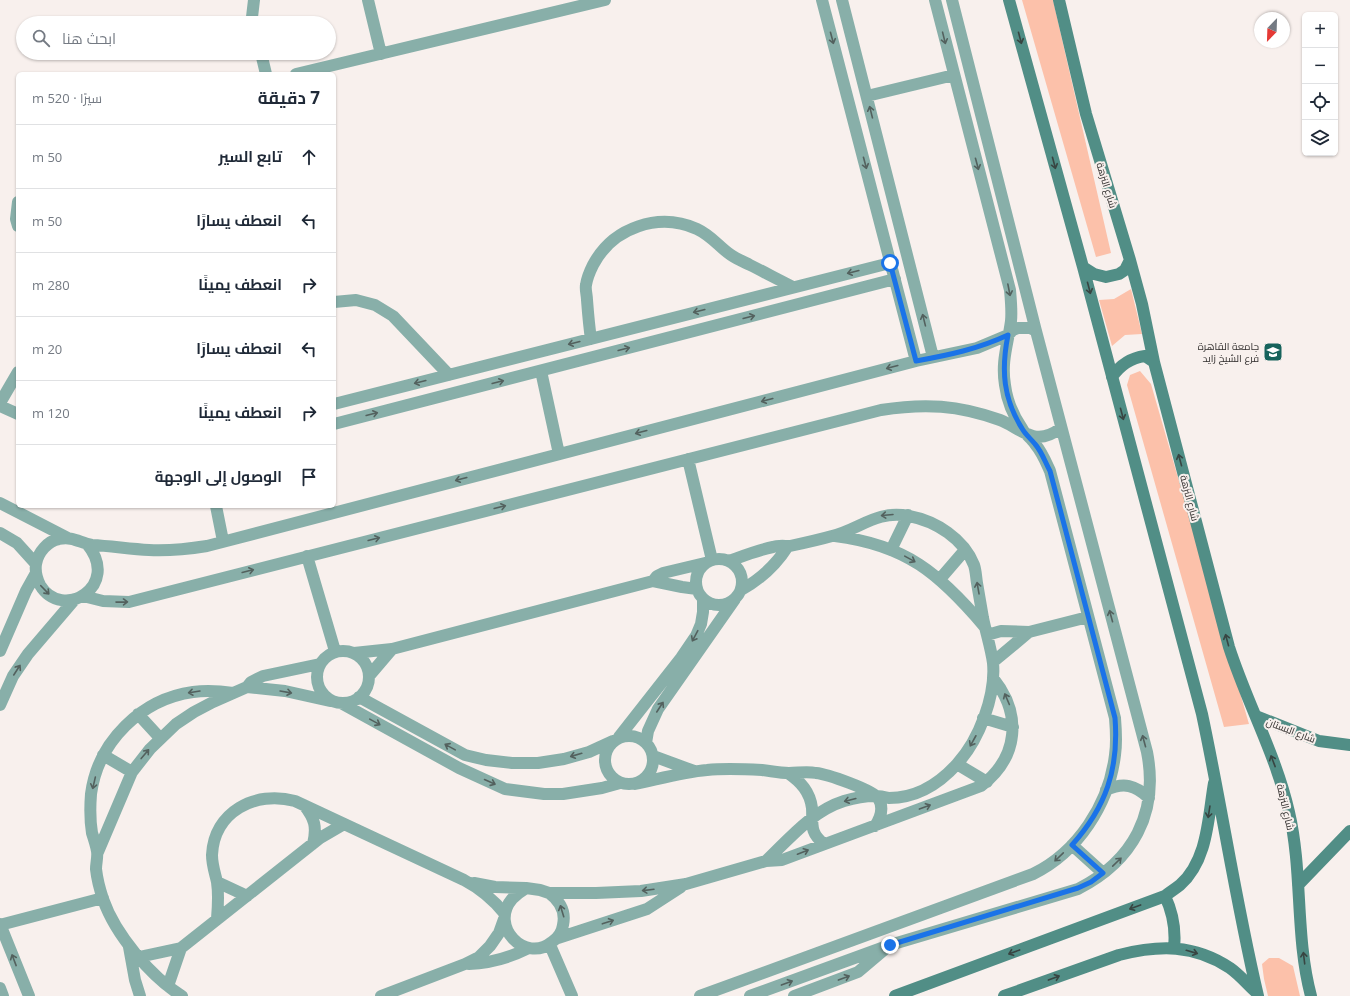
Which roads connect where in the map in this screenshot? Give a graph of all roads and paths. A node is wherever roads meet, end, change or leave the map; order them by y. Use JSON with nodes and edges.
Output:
{"nodes":[{"id":1,"x":254,"y":0,"type":"edge"},
{"id":2,"x":368,"y":0,"type":"edge"},
{"id":3,"x":606,"y":0,"type":"edge"},
{"id":4,"x":822,"y":0,"type":"edge"},
{"id":5,"x":842,"y":0,"type":"edge"},
{"id":6,"x":935,"y":0,"type":"edge"},
{"id":7,"x":952,"y":0,"type":"edge"},
{"id":8,"x":1009,"y":0,"type":"edge"},
{"id":9,"x":1059,"y":0,"type":"edge"},
{"id":10,"x":554,"y":6,"type":"edge"},
{"id":11,"x":252,"y":16,"type":"edge"},
{"id":12,"x":380,"y":54,"type":"junction"},
{"id":13,"x":263,"y":60,"type":"edge"},
{"id":14,"x":266,"y":72,"type":"edge"},
{"id":15,"x":304,"y":72,"type":"edge"},
{"id":16,"x":954,"y":75,"type":"junction"},
{"id":17,"x":867,"y":96,"type":"junction"},
{"id":18,"x":1130,"y":260,"type":"junction"},
{"id":19,"x":890,"y":263,"type":"junction"},
{"id":20,"x":1083,"y":267,"type":"junction"},
{"id":21,"x":895,"y":279,"type":"junction"},
{"id":22,"x":793,"y":287,"type":"junction"},
{"id":23,"x":336,"y":302,"type":"edge"},
{"id":24,"x":1036,"y":331,"type":"junction"},
{"id":25,"x":1008,"y":335,"type":"junction"},
{"id":26,"x":591,"y":339,"type":"junction"},
{"id":27,"x":933,"y":358,"type":"junction"},
{"id":28,"x":916,"y":361,"type":"junction"},
{"id":29,"x":1154,"y":362,"type":"junction"},
{"id":30,"x":541,"y":371,"type":"junction"},
{"id":31,"x":449,"y":375,"type":"junction"},
{"id":32,"x":16,"y":376,"type":"edge"},
{"id":33,"x":1112,"y":377,"type":"junction"},
{"id":34,"x":8,"y":391,"type":"edge"},
{"id":35,"x":336,"y":403,"type":"edge"},
{"id":36,"x":0,"y":405,"type":"edge"},
{"id":37,"x":16,"y":413,"type":"edge"},
{"id":38,"x":336,"y":423,"type":"edge"},
{"id":39,"x":1061,"y":428,"type":"junction"},
{"id":40,"x":1024,"y":432,"type":"junction"},
{"id":41,"x":559,"y":454,"type":"junction"},
{"id":42,"x":688,"y":460,"type":"junction"},
{"id":43,"x":0,"y":503,"type":"edge"},
{"id":44,"x":216,"y":508,"type":"edge"},
{"id":45,"x":908,"y":516,"type":"junction"},
{"id":46,"x":0,"y":533,"type":"edge"},
{"id":47,"x":834,"y":536,"type":"junction"},
{"id":48,"x":68,"y":538,"type":"junction"},
{"id":49,"x":223,"y":541,"type":"junction"},
{"id":50,"x":87,"y":544,"type":"junction"},
{"id":51,"x":788,"y":546,"type":"junction"},
{"id":52,"x":892,"y":550,"type":"junction"},
{"id":53,"x":965,"y":550,"type":"junction"},
{"id":54,"x":307,"y":556,"type":"junction"},
{"id":55,"x":729,"y":561,"type":"junction"},
{"id":56,"x":708,"y":562,"type":"junction"},
{"id":57,"x":36,"y":568,"type":"junction"},
{"id":58,"x":940,"y":579,"type":"junction"},
{"id":59,"x":653,"y":581,"type":"junction"},
{"id":60,"x":700,"y":594,"type":"junction"},
{"id":61,"x":738,"y":595,"type":"junction"},
{"id":62,"x":79,"y":598,"type":"junction"},
{"id":63,"x":1088,"y":617,"type":"junction"},
{"id":64,"x":986,"y":631,"type":"junction"},
{"id":65,"x":1029,"y":632,"type":"junction"},
{"id":66,"x":392,"y":649,"type":"junction"},
{"id":67,"x":0,"y":650,"type":"edge"},
{"id":68,"x":335,"y":652,"type":"junction"},
{"id":69,"x":354,"y":653,"type":"junction"},
{"id":70,"x":685,"y":661,"type":"junction"},
{"id":71,"x":993,"y":662,"type":"junction"},
{"id":72,"x":320,"y":664,"type":"junction"},
{"id":73,"x":369,"y":676,"type":"junction"},
{"id":74,"x":993,"y":678,"type":"junction"},
{"id":75,"x":247,"y":687,"type":"junction"},
{"id":76,"x":233,"y":693,"type":"junction"},
{"id":77,"x":359,"y":697,"type":"junction"},
{"id":78,"x":337,"y":702,"type":"junction"},
{"id":79,"x":0,"y":705,"type":"edge"},
{"id":80,"x":138,"y":714,"type":"junction"},
{"id":81,"x":1256,"y":716,"type":"junction"},
{"id":82,"x":983,"y":718,"type":"junction"},
{"id":83,"x":1013,"y":727,"type":"junction"},
{"id":84,"x":160,"y":738,"type":"junction"},
{"id":85,"x":616,"y":739,"type":"junction"},
{"id":86,"x":646,"y":743,"type":"junction"},
{"id":87,"x":1350,"y":745,"type":"edge"},
{"id":88,"x":465,"y":755,"type":"junction"},
{"id":89,"x":103,"y":756,"type":"junction"},
{"id":90,"x":653,"y":756,"type":"junction"},
{"id":91,"x":958,"y":764,"type":"junction"},
{"id":92,"x":459,"y":768,"type":"junction"},
{"id":93,"x":694,"y":771,"type":"junction"},
{"id":94,"x":132,"y":772,"type":"junction"},
{"id":95,"x":788,"y":773,"type":"junction"},
{"id":96,"x":1215,"y":774,"type":"junction"},
{"id":97,"x":987,"y":782,"type":"junction"},
{"id":98,"x":620,"y":783,"type":"junction"},
{"id":99,"x":635,"y":784,"type":"junction"},
{"id":100,"x":1106,"y":790,"type":"junction"},
{"id":101,"x":877,"y":796,"type":"junction"},
{"id":102,"x":1148,"y":798,"type":"junction"},
{"id":103,"x":304,"y":805,"type":"junction"},
{"id":104,"x":812,"y":818,"type":"junction"},
{"id":105,"x":344,"y":824,"type":"junction"},
{"id":106,"x":875,"y":826,"type":"junction"},
{"id":107,"x":1350,"y":831,"type":"edge"},
{"id":108,"x":313,"y":844,"type":"junction"},
{"id":109,"x":824,"y":844,"type":"junction"},
{"id":110,"x":1072,"y":845,"type":"junction"},
{"id":111,"x":98,"y":852,"type":"junction"},
{"id":112,"x":766,"y":861,"type":"junction"},
{"id":113,"x":1103,"y":873,"type":"junction"},
{"id":114,"x":464,"y":880,"type":"junction"},
{"id":115,"x":217,"y":882,"type":"junction"},
{"id":116,"x":686,"y":884,"type":"junction"},
{"id":117,"x":1298,"y":885,"type":"junction"},
{"id":118,"x":526,"y":888,"type":"junction"},
{"id":119,"x":549,"y":893,"type":"junction"},
{"id":120,"x":247,"y":896,"type":"junction"},
{"id":121,"x":1165,"y":896,"type":"junction"},
{"id":122,"x":103,"y":898,"type":"junction"},
{"id":123,"x":505,"y":917,"type":"junction"},
{"id":124,"x":217,"y":920,"type":"junction"},
{"id":125,"x":0,"y":924,"type":"edge"},
{"id":126,"x":554,"y":941,"type":"junction"},
{"id":127,"x":128,"y":942,"type":"junction"},
{"id":128,"x":890,"y":945,"type":"junction"},
{"id":129,"x":181,"y":948,"type":"junction"},
{"id":130,"x":529,"y":948,"type":"junction"},
{"id":131,"x":1174,"y":948,"type":"junction"},
{"id":132,"x":139,"y":957,"type":"junction"},
{"id":133,"x":465,"y":964,"type":"junction"},
{"id":134,"x":168,"y":986,"type":"junction"},
{"id":135,"x":0,"y":988,"type":"edge"},
{"id":136,"x":1258,"y":994,"type":"edge"},
{"id":137,"x":3,"y":996,"type":"edge"},
{"id":138,"x":29,"y":996,"type":"edge"},
{"id":139,"x":140,"y":996,"type":"edge"},
{"id":140,"x":181,"y":996,"type":"edge"},
{"id":141,"x":381,"y":996,"type":"edge"},
{"id":142,"x":572,"y":996,"type":"edge"},
{"id":143,"x":700,"y":996,"type":"edge"},
{"id":144,"x":750,"y":996,"type":"edge"},
{"id":145,"x":794,"y":996,"type":"edge"},
{"id":146,"x":895,"y":996,"type":"edge"},
{"id":147,"x":1004,"y":996,"type":"edge"},
{"id":148,"x":1311,"y":996,"type":"edge"}],
"edges":[{"from":1,"to":11,"type":"street"},
{"from":2,"to":12,"type":"street"},
{"from":3,"to":10,"type":"street"},
{"from":4,"to":19,"type":"street","one_way":true},
{"from":5,"to":17,"type":"street"},
{"from":6,"to":16,"type":"street","one_way":true},
{"from":7,"to":24,"type":"street"},
{"from":8,"to":20,"type":"main road","one_way":true},
{"from":9,"to":18,"type":"main road","name":"شارع النزهة"},
{"from":10,"to":12,"type":"street"},
{"from":12,"to":15,"type":"street"},
{"from":13,"to":14,"type":"street"},
{"from":16,"to":17,"type":"street"},
{"from":16,"to":25,"type":"street","one_way":true},
{"from":27,"to":17,"type":"street","one_way":true},
{"from":18,"to":20,"type":"main road"},
{"from":18,"to":29,"type":"main road","name":"شارع النزهة"},
{"from":19,"to":21,"type":"street"},
{"from":19,"to":22,"type":"street","one_way":true},
{"from":20,"to":33,"type":"main road","one_way":true},
{"from":21,"to":28,"type":"street"},
{"from":30,"to":21,"type":"street","one_way":true},
{"from":22,"to":26,"type":"street","one_way":true},
{"from":22,"to":26,"type":"street"},
{"from":23,"to":31,"type":"street"},
{"from":24,"to":25,"type":"street"},
{"from":24,"to":39,"type":"street"},
{"from":25,"to":27,"type":"street"},
{"from":25,"to":40,"type":"street"},
{"from":26,"to":31,"type":"street","one_way":true},
{"from":27,"to":28,"type":"street"},
{"from":28,"to":41,"type":"street","one_way":true},
{"from":29,"to":33,"type":"main road"},
{"from":81,"to":29,"type":"main road","name":"شارع النزهة","one_way":true},
{"from":38,"to":30,"type":"street","one_way":true},
{"from":30,"to":41,"type":"street"},
{"from":31,"to":35,"type":"street","one_way":true},
{"from":32,"to":34,"type":"street"},
{"from":33,"to":96,"type":"main road","one_way":true},
{"from":34,"to":36,"type":"street"},
{"from":36,"to":37,"type":"street"},
{"from":39,"to":40,"type":"street"},
{"from":102,"to":39,"type":"street","one_way":true},
{"from":40,"to":42,"type":"street"},
{"from":40,"to":63,"type":"street"},
{"from":41,"to":49,"type":"street","one_way":true},
{"from":54,"to":42,"type":"street","one_way":true},
{"from":42,"to":56,"type":"street"},
{"from":43,"to":48,"type":"street"},
{"from":44,"to":49,"type":"street"},
{"from":45,"to":47,"type":"street","one_way":true},
{"from":45,"to":52,"type":"street"},
{"from":45,"to":53,"type":"street"},
{"from":46,"to":57,"type":"street"},
{"from":47,"to":51,"type":"street"},
{"from":47,"to":52,"type":"street"},
{"from":48,"to":50,"type":"street"},
{"from":48,"to":57,"type":"street"},
{"from":49,"to":50,"type":"street"},
{"from":50,"to":62,"type":"street"},
{"from":51,"to":55,"type":"street"},
{"from":51,"to":61,"type":"street"},
{"from":52,"to":58,"type":"street","one_way":true},
{"from":53,"to":58,"type":"street"},
{"from":64,"to":53,"type":"street","one_way":true},
{"from":62,"to":54,"type":"street","one_way":true},
{"from":54,"to":68,"type":"street"},
{"from":55,"to":56,"type":"street"},
{"from":55,"to":61,"type":"street"},
{"from":56,"to":59,"type":"street"},
{"from":56,"to":60,"type":"street"},
{"from":57,"to":62,"type":"street","one_way":true},
{"from":57,"to":67,"type":"street"},
{"from":58,"to":64,"type":"street"},
{"from":59,"to":60,"type":"street"},
{"from":59,"to":66,"type":"street"},
{"from":60,"to":61,"type":"street"},
{"from":60,"to":70,"type":"street","one_way":true},
{"from":61,"to":70,"type":"street"},
{"from":79,"to":62,"type":"street","one_way":true},
{"from":63,"to":65,"type":"street"},
{"from":63,"to":100,"type":"street"},
{"from":64,"to":65,"type":"street"},
{"from":64,"to":71,"type":"street"},
{"from":65,"to":71,"type":"street"},
{"from":66,"to":69,"type":"street"},
{"from":66,"to":73,"type":"street"},
{"from":68,"to":69,"type":"street"},
{"from":68,"to":72,"type":"street"},
{"from":69,"to":73,"type":"street"},
{"from":70,"to":85,"type":"street"},
{"from":86,"to":70,"type":"street","one_way":true},
{"from":71,"to":74,"type":"street"},
{"from":72,"to":75,"type":"street"},
{"from":72,"to":78,"type":"street"},
{"from":73,"to":77,"type":"street"},
{"from":74,"to":82,"type":"street"},
{"from":83,"to":74,"type":"street","one_way":true},
{"from":75,"to":76,"type":"street"},
{"from":75,"to":78,"type":"street","one_way":true},
{"from":76,"to":80,"type":"street","one_way":true},
{"from":76,"to":84,"type":"street"},
{"from":77,"to":78,"type":"street"},
{"from":88,"to":77,"type":"street","one_way":true},
{"from":78,"to":92,"type":"street","one_way":true},
{"from":80,"to":84,"type":"street"},
{"from":80,"to":89,"type":"street"},
{"from":81,"to":87,"type":"main road","name":"شارع البستان"},
{"from":117,"to":81,"type":"main road","name":"شارع النزهة","one_way":true},
{"from":82,"to":83,"type":"street"},
{"from":82,"to":91,"type":"street","one_way":true},
{"from":83,"to":97,"type":"street"},
{"from":94,"to":84,"type":"street","one_way":true},
{"from":85,"to":86,"type":"street"},
{"from":85,"to":88,"type":"street","one_way":true},
{"from":85,"to":98,"type":"street"},
{"from":86,"to":90,"type":"street"},
{"from":88,"to":92,"type":"street"},
{"from":89,"to":94,"type":"street"},
{"from":89,"to":111,"type":"street","one_way":true},
{"from":90,"to":93,"type":"street"},
{"from":90,"to":99,"type":"street"},
{"from":91,"to":97,"type":"street"},
{"from":91,"to":101,"type":"street"},
{"from":92,"to":98,"type":"street","one_way":true},
{"from":93,"to":95,"type":"street"},
{"from":93,"to":99,"type":"street"},
{"from":94,"to":111,"type":"street"},
{"from":95,"to":101,"type":"street"},
{"from":95,"to":104,"type":"street"},
{"from":96,"to":121,"type":"main road","one_way":true},
{"from":96,"to":136,"type":"main road"},
{"from":106,"to":97,"type":"street","one_way":true},
{"from":98,"to":99,"type":"street"},
{"from":100,"to":102,"type":"street"},
{"from":100,"to":110,"type":"street"},
{"from":101,"to":104,"type":"street","one_way":true},
{"from":101,"to":106,"type":"street"},
{"from":113,"to":102,"type":"street","one_way":true},
{"from":103,"to":105,"type":"street"},
{"from":103,"to":108,"type":"street"},
{"from":103,"to":115,"type":"street"},
{"from":104,"to":109,"type":"street"},
{"from":104,"to":112,"type":"street"},
{"from":105,"to":108,"type":"street"},
{"from":105,"to":114,"type":"street"},
{"from":106,"to":109,"type":"street"},
{"from":107,"to":117,"type":"main road"},
{"from":108,"to":120,"type":"street"},
{"from":112,"to":109,"type":"street","one_way":true},
{"from":110,"to":113,"type":"street"},
{"from":110,"to":143,"type":"street","one_way":true},
{"from":111,"to":122,"type":"street"},
{"from":112,"to":116,"type":"street"},
{"from":113,"to":128,"type":"street"},
{"from":114,"to":118,"type":"street"},
{"from":114,"to":123,"type":"street"},
{"from":115,"to":120,"type":"street"},
{"from":115,"to":124,"type":"street"},
{"from":116,"to":119,"type":"street","one_way":true},
{"from":126,"to":116,"type":"street","one_way":true},
{"from":148,"to":117,"type":"main road","name":"شارع النزهة","one_way":true},
{"from":118,"to":119,"type":"street"},
{"from":118,"to":123,"type":"street"},
{"from":126,"to":119,"type":"street","one_way":true},
{"from":120,"to":124,"type":"street"},
{"from":121,"to":131,"type":"main road"},
{"from":121,"to":146,"type":"main road","one_way":true},
{"from":122,"to":125,"type":"street"},
{"from":122,"to":127,"type":"street"},
{"from":123,"to":130,"type":"street"},
{"from":123,"to":133,"type":"street"},
{"from":124,"to":129,"type":"street"},
{"from":138,"to":125,"type":"street","one_way":true},
{"from":126,"to":130,"type":"street"},
{"from":126,"to":142,"type":"street"},
{"from":127,"to":132,"type":"street"},
{"from":127,"to":139,"type":"street"},
{"from":144,"to":128,"type":"street","one_way":true},
{"from":145,"to":128,"type":"street","one_way":true},
{"from":129,"to":132,"type":"street"},
{"from":129,"to":134,"type":"street"},
{"from":130,"to":133,"type":"street"},
{"from":131,"to":136,"type":"main road","one_way":true},
{"from":147,"to":131,"type":"main road","one_way":true},
{"from":132,"to":134,"type":"street"},
{"from":133,"to":141,"type":"street"},
{"from":134,"to":140,"type":"street"},
{"from":135,"to":137,"type":"street"}]}
